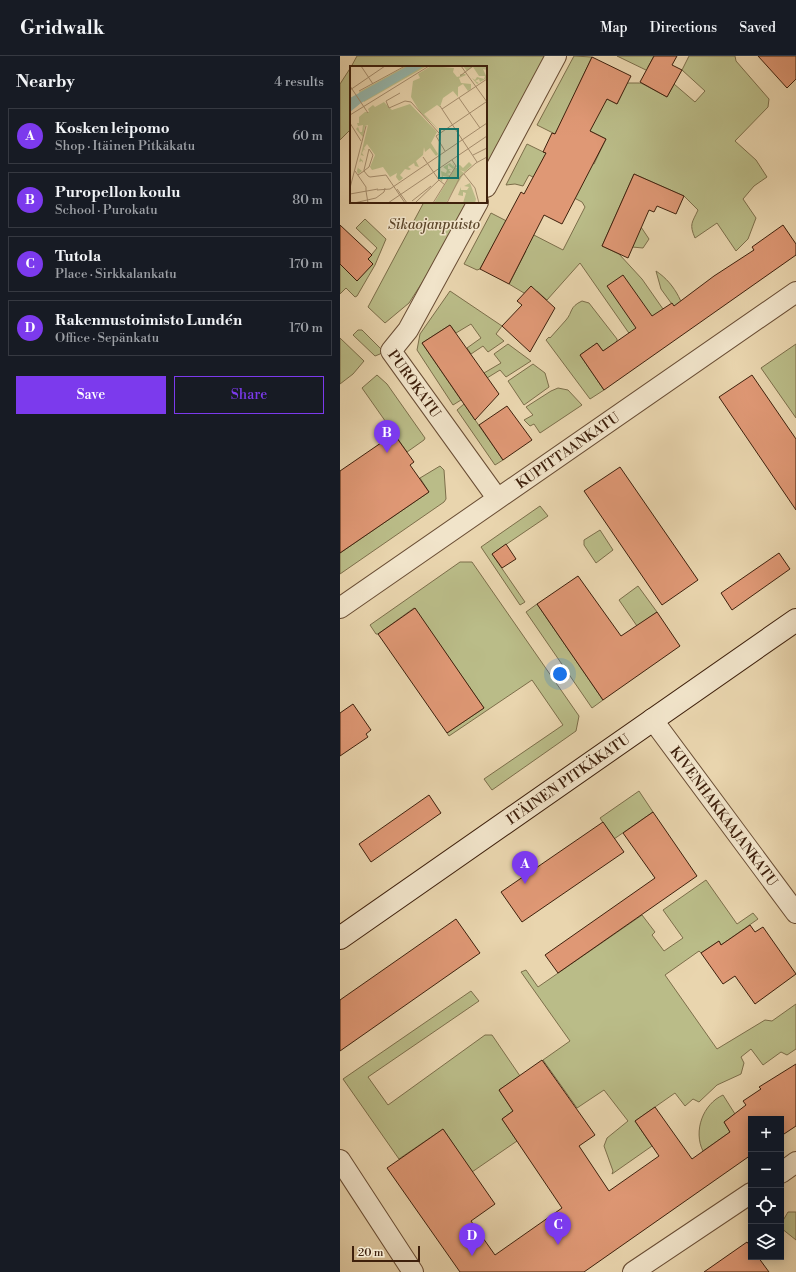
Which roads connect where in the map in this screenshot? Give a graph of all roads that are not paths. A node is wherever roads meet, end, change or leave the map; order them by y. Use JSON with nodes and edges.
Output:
{"nodes":[{"id":1,"x":556,"y":56,"type":"edge"},
{"id":2,"x":487,"y":185,"type":"edge"},
{"id":3,"x":477,"y":203,"type":"edge"},
{"id":4,"x":796,"y":292,"type":"edge"},
{"id":5,"x":497,"y":498,"type":"junction"},
{"id":6,"x":340,"y":608,"type":"edge"},
{"id":7,"x":796,"y":620,"type":"edge"},
{"id":8,"x":652,"y":719,"type":"junction"},
{"id":9,"x":796,"y":913,"type":"edge"},
{"id":10,"x":340,"y":938,"type":"edge"},
{"id":11,"x":340,"y":1160,"type":"edge"},
{"id":12,"x":796,"y":1162,"type":"edge"},
{"id":13,"x":784,"y":1170,"type":"edge"},
{"id":14,"x":748,"y":1195,"type":"edge"},
{"id":15,"x":413,"y":1272,"type":"edge"},
{"id":16,"x":633,"y":1272,"type":"edge"}],
"edges":[{"from":1,"to":2,"type":"street"},
{"from":3,"to":5,"type":"street","name":"PUROKATU"},
{"from":4,"to":5,"type":"street","name":"KUPITTAANKATU"},
{"from":5,"to":6,"type":"street","name":"KUPITTAANKATU"},
{"from":7,"to":8,"type":"main road","name":"ITÄINEN PITKÄKATU"},
{"from":8,"to":9,"type":"street","name":"KIVENHAKKAAJANKATU"},
{"from":8,"to":10,"type":"main road","name":"ITÄINEN PITKÄKATU"},
{"from":11,"to":15,"type":"street"},
{"from":12,"to":13,"type":"street"},
{"from":14,"to":16,"type":"street"}]}
